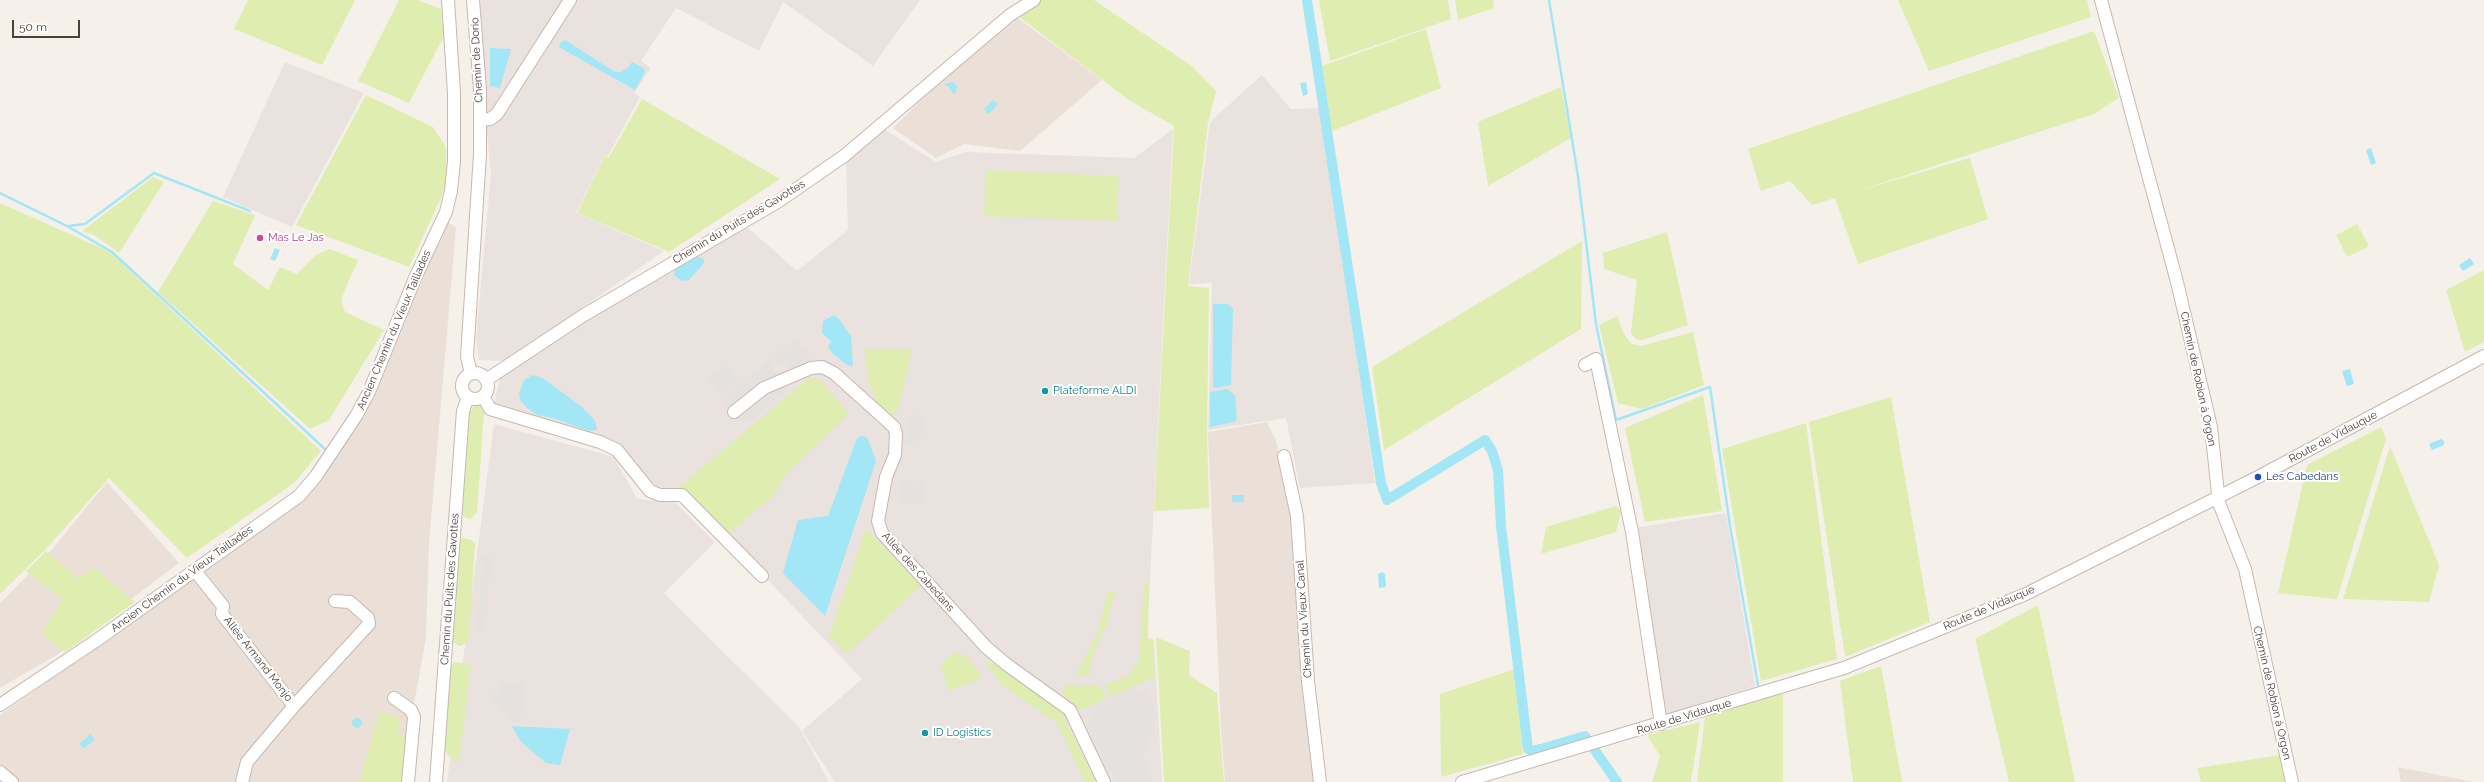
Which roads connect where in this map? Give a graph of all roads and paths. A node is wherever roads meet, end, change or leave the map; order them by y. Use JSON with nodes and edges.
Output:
{"nodes":[{"id":1,"x":448,"y":0,"type":"edge"},
{"id":2,"x":473,"y":0,"type":"edge"},
{"id":3,"x":570,"y":0,"type":"edge"},
{"id":4,"x":1034,"y":0,"type":"edge"},
{"id":5,"x":2101,"y":0,"type":"edge"},
{"id":6,"x":480,"y":120,"type":"junction"},
{"id":7,"x":2484,"y":356,"type":"edge"},
{"id":8,"x":1585,"y":365,"type":"dead end"},
{"id":9,"x":471,"y":373,"type":"junction"},
{"id":10,"x":486,"y":380,"type":"junction"},
{"id":11,"x":483,"y":396,"type":"junction"},
{"id":12,"x":468,"y":397,"type":"junction"},
{"id":13,"x":734,"y":412,"type":"dead end"},
{"id":14,"x":1284,"y":456,"type":"dead end"},
{"id":15,"x":2219,"y":494,"type":"junction"},
{"id":16,"x":194,"y":571,"type":"junction"},
{"id":17,"x":762,"y":576,"type":"dead end"},
{"id":18,"x":335,"y":601,"type":"dead end"},
{"id":19,"x":394,"y":698,"type":"dead end"},
{"id":20,"x":0,"y":705,"type":"edge"},
{"id":21,"x":294,"y":706,"type":"junction"},
{"id":22,"x":1661,"y":724,"type":"junction"},
{"id":23,"x":0,"y":772,"type":"edge"},
{"id":24,"x":12,"y":782,"type":"edge"},
{"id":25,"x":242,"y":782,"type":"edge"},
{"id":26,"x":408,"y":782,"type":"edge"},
{"id":27,"x":436,"y":782,"type":"edge"},
{"id":28,"x":1104,"y":782,"type":"edge"},
{"id":29,"x":1320,"y":782,"type":"edge"},
{"id":30,"x":1462,"y":782,"type":"edge"},
{"id":31,"x":2292,"y":782,"type":"edge"}],
"edges":[{"from":1,"to":16,"type":"street","name":"Ancien Chemin du Vieux Taillades"},
{"from":2,"to":6,"type":"street","name":"Chemin de Dorio"},
{"from":3,"to":6,"type":"street"},
{"from":4,"to":10,"type":"street","name":"Chemin du Puits des Gavottes"},
{"from":5,"to":15,"type":"street","name":"Chemin de Robion à Orgon"},
{"from":6,"to":9,"type":"street","name":"Chemin de Dorio"},
{"from":7,"to":15,"type":"street","name":"Route de Vidauque"},
{"from":8,"to":22,"type":"street"},
{"from":9,"to":10,"type":"street"},
{"from":9,"to":12,"type":"street"},
{"from":10,"to":11,"type":"street"},
{"from":11,"to":12,"type":"street"},
{"from":11,"to":17,"type":"street"},
{"from":12,"to":27,"type":"street","name":"Chemin du Puits des Gavottes"},
{"from":13,"to":28,"type":"street","name":"Allée des Cabedans"},
{"from":14,"to":29,"type":"street","name":"Chemin du Vieux Canal"},
{"from":15,"to":22,"type":"street","name":"Route de Vidauque"},
{"from":15,"to":31,"type":"street","name":"Chemin de Robion à Orgon"},
{"from":16,"to":20,"type":"street","name":"Ancien Chemin du Vieux Taillades"},
{"from":16,"to":21,"type":"street","name":"Allée Armand Monjo"},
{"from":18,"to":21,"type":"street"},
{"from":19,"to":26,"type":"street"},
{"from":21,"to":25,"type":"street","name":"Allée Armand Monjo"},
{"from":22,"to":30,"type":"street","name":"Route de Vidauque"},
{"from":23,"to":24,"type":"street"}]}
